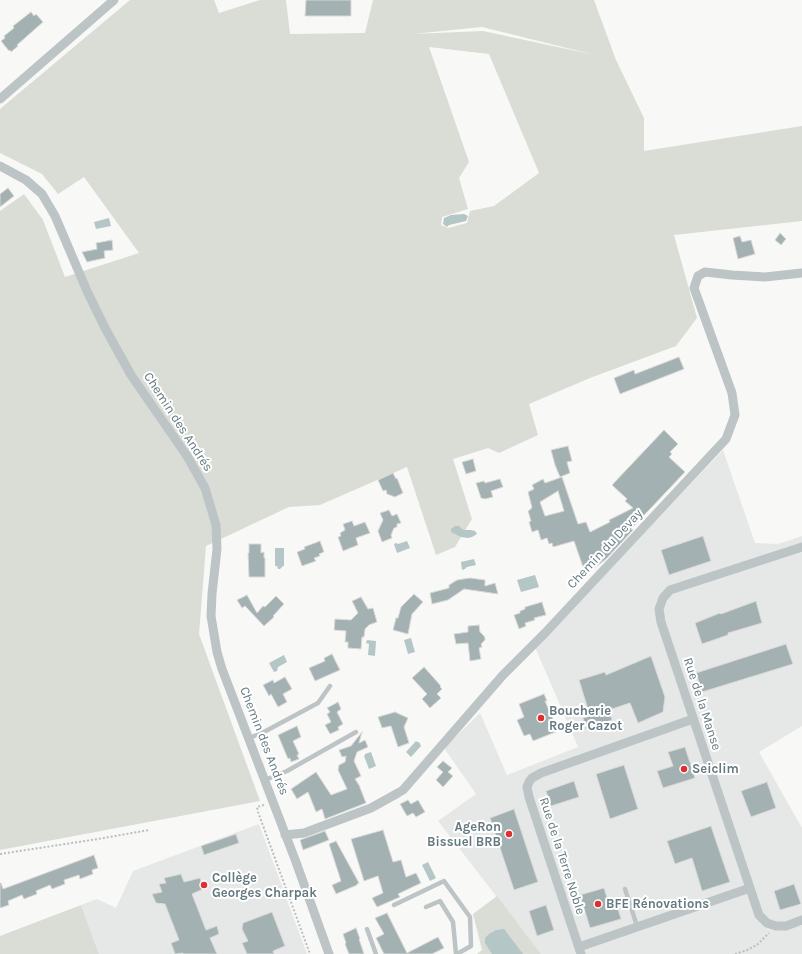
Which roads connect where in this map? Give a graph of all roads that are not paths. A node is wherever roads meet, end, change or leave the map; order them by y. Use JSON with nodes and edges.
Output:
{"nodes":[{"id":1,"x":114,"y":0,"type":"edge"},
{"id":2,"x":0,"y":100,"type":"edge"},
{"id":3,"x":0,"y":166,"type":"edge"},
{"id":4,"x":802,"y":273,"type":"edge"},
{"id":5,"x":802,"y":547,"type":"edge"},
{"id":6,"x":330,"y":686,"type":"dead end"},
{"id":7,"x":693,"y":719,"type":"junction"},
{"id":8,"x":356,"y":732,"type":"dead end"},
{"id":9,"x":249,"y":738,"type":"junction"},
{"id":10,"x":265,"y":780,"type":"junction"},
{"id":11,"x":285,"y":835,"type":"junction"},
{"id":12,"x":750,"y":888,"type":"junction"},
{"id":13,"x":625,"y":889,"type":"dead end"},
{"id":14,"x":394,"y":904,"type":"dead end"},
{"id":15,"x":426,"y":907,"type":"dead end"},
{"id":16,"x":802,"y":920,"type":"edge"},
{"id":17,"x":637,"y":926,"type":"junction"},
{"id":18,"x":367,"y":929,"type":"dead end"},
{"id":19,"x":580,"y":950,"type":"edge"},
{"id":20,"x":329,"y":954,"type":"edge"},
{"id":21,"x":376,"y":954,"type":"edge"},
{"id":22,"x":456,"y":954,"type":"edge"}],
"edges":[{"from":1,"to":2,"type":"street"},
{"from":3,"to":9,"type":"street","name":"Chemin des Andrés"},
{"from":4,"to":11,"type":"street","name":"Chemin du Devay"},
{"from":5,"to":7,"type":"street","name":"Rue de la Manse"},
{"from":6,"to":9,"type":"lane"},
{"from":7,"to":12,"type":"street","name":"Rue de la Manse"},
{"from":7,"to":19,"type":"street","name":"Rue de la Terre Noble"},
{"from":8,"to":10,"type":"lane"},
{"from":9,"to":10,"type":"street","name":"Chemin des Andrés"},
{"from":10,"to":11,"type":"street","name":"Chemin des Andrés"},
{"from":11,"to":20,"type":"street","name":"Chemin des Andrés"},
{"from":12,"to":16,"type":"street","name":"Rue de la Manse"},
{"from":12,"to":17,"type":"street","name":"Rue de la Terre Noble"},
{"from":13,"to":17,"type":"lane"},
{"from":14,"to":22,"type":"lane"},
{"from":15,"to":22,"type":"lane"},
{"from":17,"to":19,"type":"street","name":"Rue de la Terre Noble"},
{"from":18,"to":21,"type":"lane"}]}
